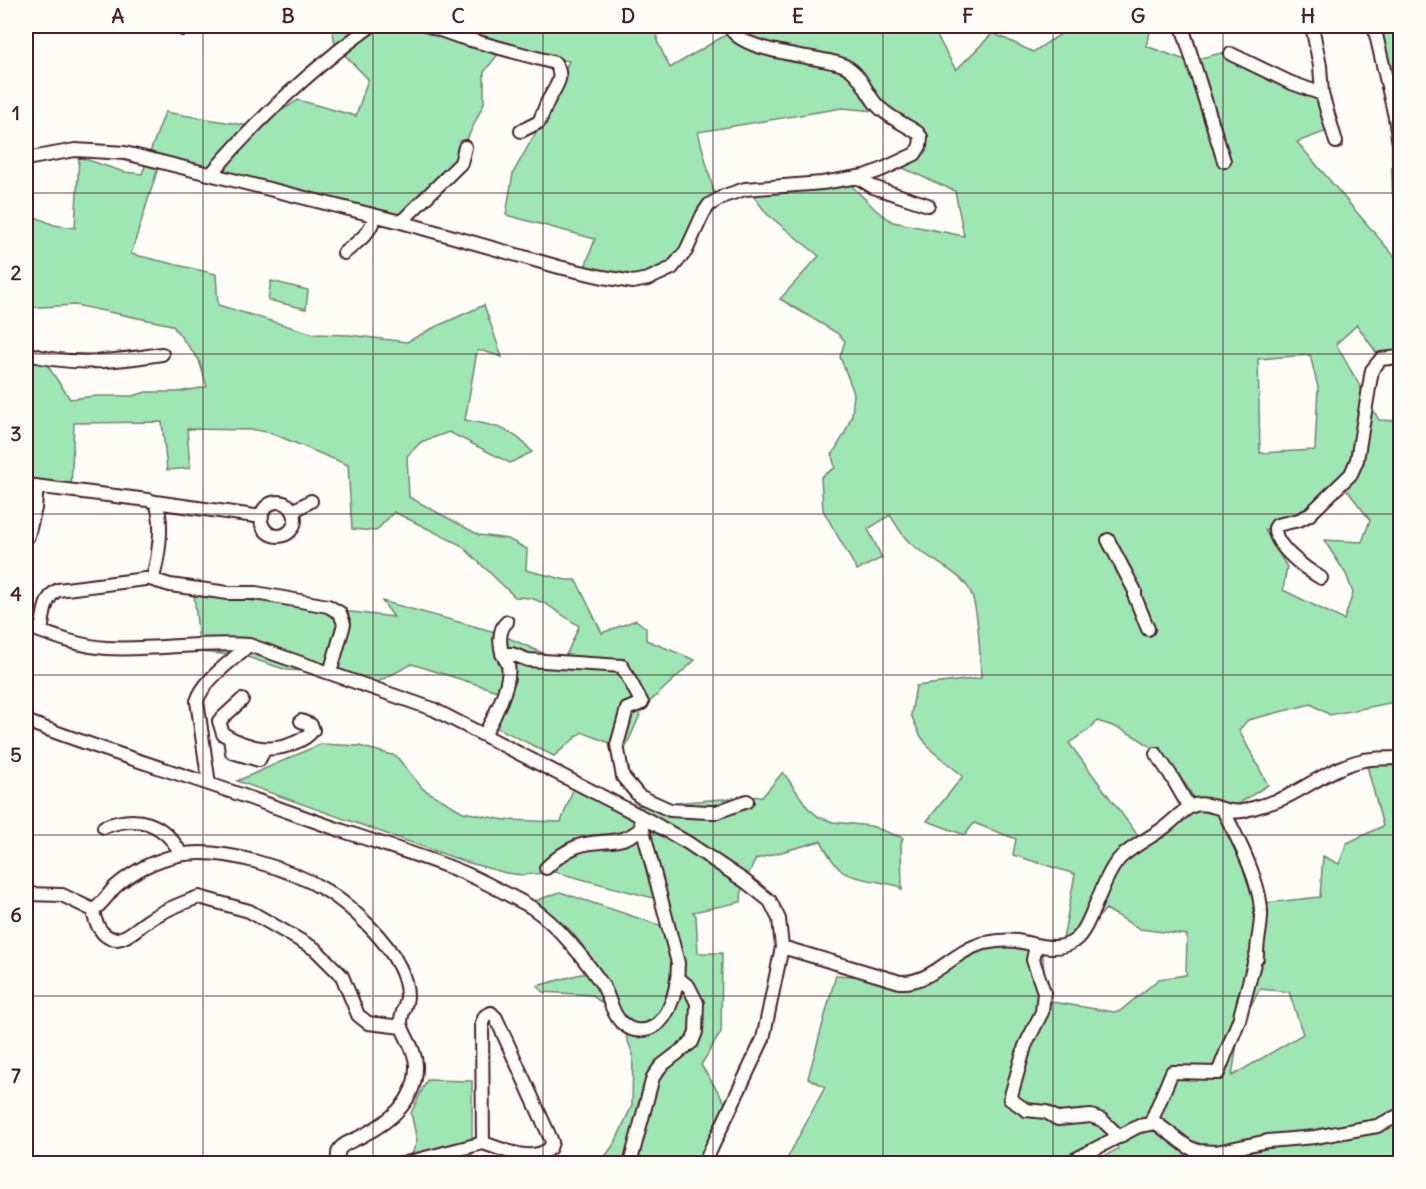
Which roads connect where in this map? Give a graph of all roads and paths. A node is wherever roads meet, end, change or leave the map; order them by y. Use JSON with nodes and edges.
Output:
{"nodes":[{"id":1,"x":372,"y":26,"type":"edge"},
{"id":2,"x":429,"y":26,"type":"edge"},
{"id":3,"x":730,"y":26,"type":"edge"},
{"id":4,"x":1182,"y":26,"type":"edge"},
{"id":5,"x":1312,"y":26,"type":"edge"},
{"id":6,"x":1374,"y":26,"type":"edge"},
{"id":7,"x":1231,"y":54,"type":"dead end"},
{"id":8,"x":1322,"y":94,"type":"junction"},
{"id":9,"x":520,"y":131,"type":"dead end"},
{"id":10,"x":1336,"y":142,"type":"dead end"},
{"id":11,"x":465,"y":147,"type":"dead end"},
{"id":12,"x":26,"y":159,"type":"edge"},
{"id":13,"x":1224,"y":161,"type":"dead end"},
{"id":14,"x":211,"y":174,"type":"junction"},
{"id":15,"x":857,"y":177,"type":"junction"},
{"id":16,"x":1401,"y":194,"type":"edge"},
{"id":17,"x":928,"y":205,"type":"dead end"},
{"id":18,"x":375,"y":216,"type":"junction"},
{"id":19,"x":401,"y":222,"type":"junction"},
{"id":20,"x":344,"y":253,"type":"dead end"},
{"id":21,"x":26,"y":353,"type":"edge"},
{"id":22,"x":162,"y":354,"type":"dead end"},
{"id":23,"x":1401,"y":357,"type":"edge"},
{"id":24,"x":31,"y":486,"type":"edge"},
{"id":25,"x":311,"y":501,"type":"dead end"},
{"id":26,"x":155,"y":502,"type":"junction"},
{"id":27,"x":293,"y":511,"type":"junction"},
{"id":28,"x":262,"y":517,"type":"junction"},
{"id":29,"x":26,"y":538,"type":"edge"},
{"id":30,"x":1108,"y":540,"type":"dead end"},
{"id":31,"x":1321,"y":578,"type":"dead end"},
{"id":32,"x":150,"y":579,"type":"junction"},
{"id":33,"x":507,"y":622,"type":"dead end"},
{"id":34,"x":26,"y":626,"type":"edge"},
{"id":35,"x":1148,"y":629,"type":"dead end"},
{"id":36,"x":41,"y":631,"type":"junction"},
{"id":37,"x":249,"y":645,"type":"junction"},
{"id":38,"x":502,"y":654,"type":"junction"},
{"id":39,"x":330,"y":673,"type":"junction"},
{"id":40,"x":242,"y":700,"type":"dead end"},
{"id":41,"x":26,"y":721,"type":"edge"},
{"id":42,"x":301,"y":721,"type":"dead end"},
{"id":43,"x":202,"y":734,"type":"junction"},
{"id":44,"x":226,"y":734,"type":"junction"},
{"id":45,"x":484,"y":735,"type":"junction"},
{"id":46,"x":1156,"y":754,"type":"dead end"},
{"id":47,"x":1401,"y":758,"type":"edge"},
{"id":48,"x":209,"y":784,"type":"junction"},
{"id":49,"x":747,"y":801,"type":"dead end"},
{"id":50,"x":1189,"y":807,"type":"junction"},
{"id":51,"x":1223,"y":810,"type":"junction"},
{"id":52,"x":640,"y":821,"type":"junction"},
{"id":53,"x":104,"y":827,"type":"dead end"},
{"id":54,"x":181,"y":854,"type":"junction"},
{"id":55,"x":546,"y":868,"type":"dead end"},
{"id":56,"x":26,"y":894,"type":"edge"},
{"id":57,"x":93,"y":910,"type":"junction"},
{"id":58,"x":1036,"y":945,"type":"junction"},
{"id":59,"x":782,"y":946,"type":"junction"},
{"id":60,"x":1257,"y":952,"type":"junction"},
{"id":61,"x":1257,"y":977,"type":"dead end"},
{"id":62,"x":678,"y":978,"type":"junction"},
{"id":63,"x":402,"y":1027,"type":"junction"},
{"id":64,"x":1401,"y":1115,"type":"edge"},
{"id":65,"x":1151,"y":1122,"type":"junction"},
{"id":66,"x":1120,"y":1137,"type":"junction"},
{"id":67,"x":483,"y":1143,"type":"junction"},
{"id":68,"x":338,"y":1164,"type":"edge"},
{"id":69,"x":402,"y":1164,"type":"edge"},
{"id":70,"x":630,"y":1164,"type":"edge"},
{"id":71,"x":704,"y":1164,"type":"edge"},
{"id":72,"x":1066,"y":1164,"type":"edge"}],
"edges":[{"from":1,"to":14,"type":"street"},
{"from":2,"to":9,"type":"street"},
{"from":3,"to":15,"type":"street"},
{"from":4,"to":13,"type":"street"},
{"from":5,"to":8,"type":"street"},
{"from":6,"to":16,"type":"street"},
{"from":7,"to":8,"type":"street"},
{"from":8,"to":10,"type":"street"},
{"from":11,"to":19,"type":"street"},
{"from":12,"to":14,"type":"street"},
{"from":14,"to":18,"type":"street"},
{"from":15,"to":17,"type":"street"},
{"from":15,"to":19,"type":"street"},
{"from":18,"to":19,"type":"street"},
{"from":18,"to":20,"type":"street"},
{"from":21,"to":22,"type":"street"},
{"from":23,"to":31,"type":"street"},
{"from":24,"to":26,"type":"street"},
{"from":24,"to":29,"type":"street"},
{"from":25,"to":27,"type":"street"},
{"from":26,"to":28,"type":"street"},
{"from":26,"to":32,"type":"street"},
{"from":27,"to":28,"type":"street"},
{"from":27,"to":28,"type":"street"},
{"from":30,"to":35,"type":"street"},
{"from":32,"to":36,"type":"street"},
{"from":32,"to":39,"type":"street"},
{"from":33,"to":38,"type":"street"},
{"from":34,"to":36,"type":"street"},
{"from":36,"to":37,"type":"street"},
{"from":37,"to":39,"type":"street"},
{"from":37,"to":43,"type":"street"},
{"from":38,"to":45,"type":"street"},
{"from":38,"to":49,"type":"street"},
{"from":39,"to":45,"type":"street"},
{"from":40,"to":44,"type":"street"},
{"from":41,"to":48,"type":"street"},
{"from":42,"to":44,"type":"street"},
{"from":43,"to":44,"type":"street"},
{"from":43,"to":48,"type":"street"},
{"from":45,"to":52,"type":"street"},
{"from":46,"to":50,"type":"street"},
{"from":47,"to":51,"type":"street"},
{"from":48,"to":62,"type":"street"},
{"from":50,"to":51,"type":"street"},
{"from":50,"to":58,"type":"street"},
{"from":51,"to":60,"type":"street"},
{"from":52,"to":55,"type":"street"},
{"from":52,"to":59,"type":"street"},
{"from":52,"to":62,"type":"street"},
{"from":53,"to":54,"type":"street"},
{"from":54,"to":57,"type":"street"},
{"from":54,"to":63,"type":"street"},
{"from":56,"to":57,"type":"street"},
{"from":57,"to":63,"type":"street"},
{"from":58,"to":59,"type":"street"},
{"from":58,"to":66,"type":"street"},
{"from":59,"to":71,"type":"street"},
{"from":60,"to":61,"type":"street"},
{"from":60,"to":65,"type":"street"},
{"from":62,"to":70,"type":"street"},
{"from":63,"to":68,"type":"street"},
{"from":64,"to":65,"type":"street"},
{"from":65,"to":66,"type":"street"},
{"from":66,"to":72,"type":"street"},
{"from":67,"to":67,"type":"street"},
{"from":67,"to":69,"type":"street"}]}
